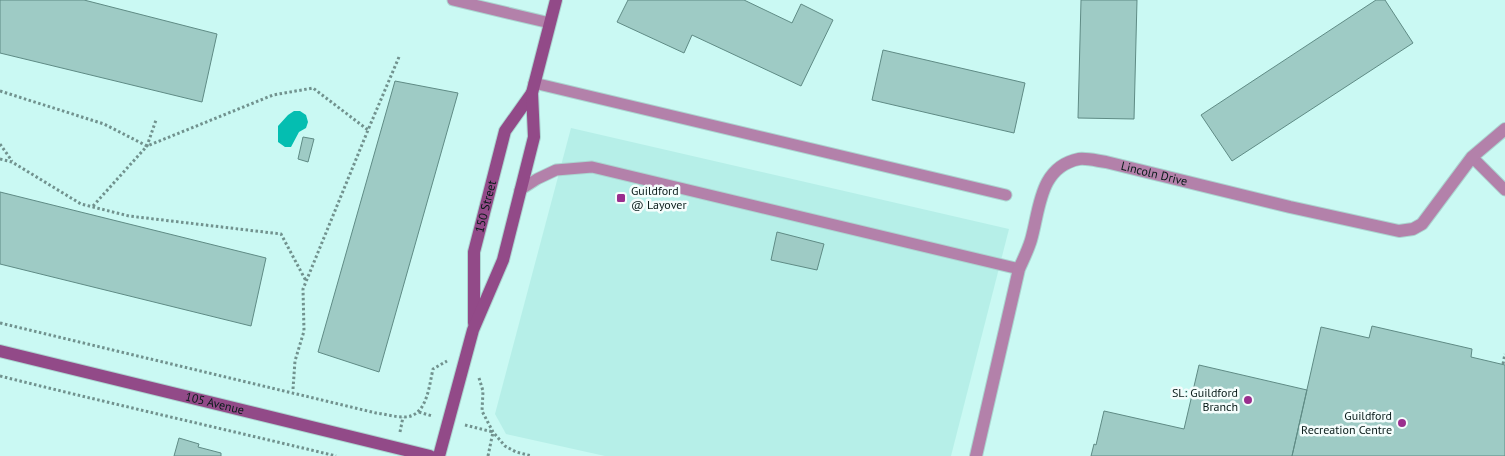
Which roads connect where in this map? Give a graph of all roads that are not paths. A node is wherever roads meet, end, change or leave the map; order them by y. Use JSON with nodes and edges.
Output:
{"nodes":[{"id":1,"x":453,"y":0,"type":"edge"},
{"id":2,"x":556,"y":0,"type":"edge"},
{"id":3,"x":550,"y":23,"type":"junction"},
{"id":4,"x":533,"y":88,"type":"junction"},
{"id":5,"x":1505,"y":129,"type":"edge"},
{"id":6,"x":1472,"y":157,"type":"junction"},
{"id":7,"x":520,"y":190,"type":"junction"},
{"id":8,"x":1505,"y":190,"type":"edge"},
{"id":9,"x":1006,"y":195,"type":"dead end"},
{"id":10,"x":1019,"y":269,"type":"junction"},
{"id":11,"x":474,"y":330,"type":"junction"},
{"id":12,"x":0,"y":351,"type":"edge"},
{"id":13,"x":430,"y":456,"type":"edge"},
{"id":14,"x":439,"y":456,"type":"edge"},
{"id":15,"x":976,"y":456,"type":"edge"}],
"edges":[{"from":1,"to":3,"type":"lane"},
{"from":2,"to":3,"type":"main road","name":"150 Street"},
{"from":3,"to":4,"type":"main road","name":"150 Street"},
{"from":4,"to":7,"type":"main road","name":"150 Street"},
{"from":4,"to":9,"type":"lane"},
{"from":4,"to":11,"type":"main road","name":"150 Street"},
{"from":5,"to":6,"type":"street","name":"Lincoln Drive"},
{"from":6,"to":8,"type":"lane"},
{"from":6,"to":10,"type":"street","name":"Lincoln Drive"},
{"from":7,"to":10,"type":"lane"},
{"from":7,"to":11,"type":"main road","name":"150 Street"},
{"from":10,"to":15,"type":"street","name":"Lincoln Drive"},
{"from":11,"to":14,"type":"main road","name":"150 Street"},
{"from":12,"to":13,"type":"main road","name":"105 Avenue"}]}
